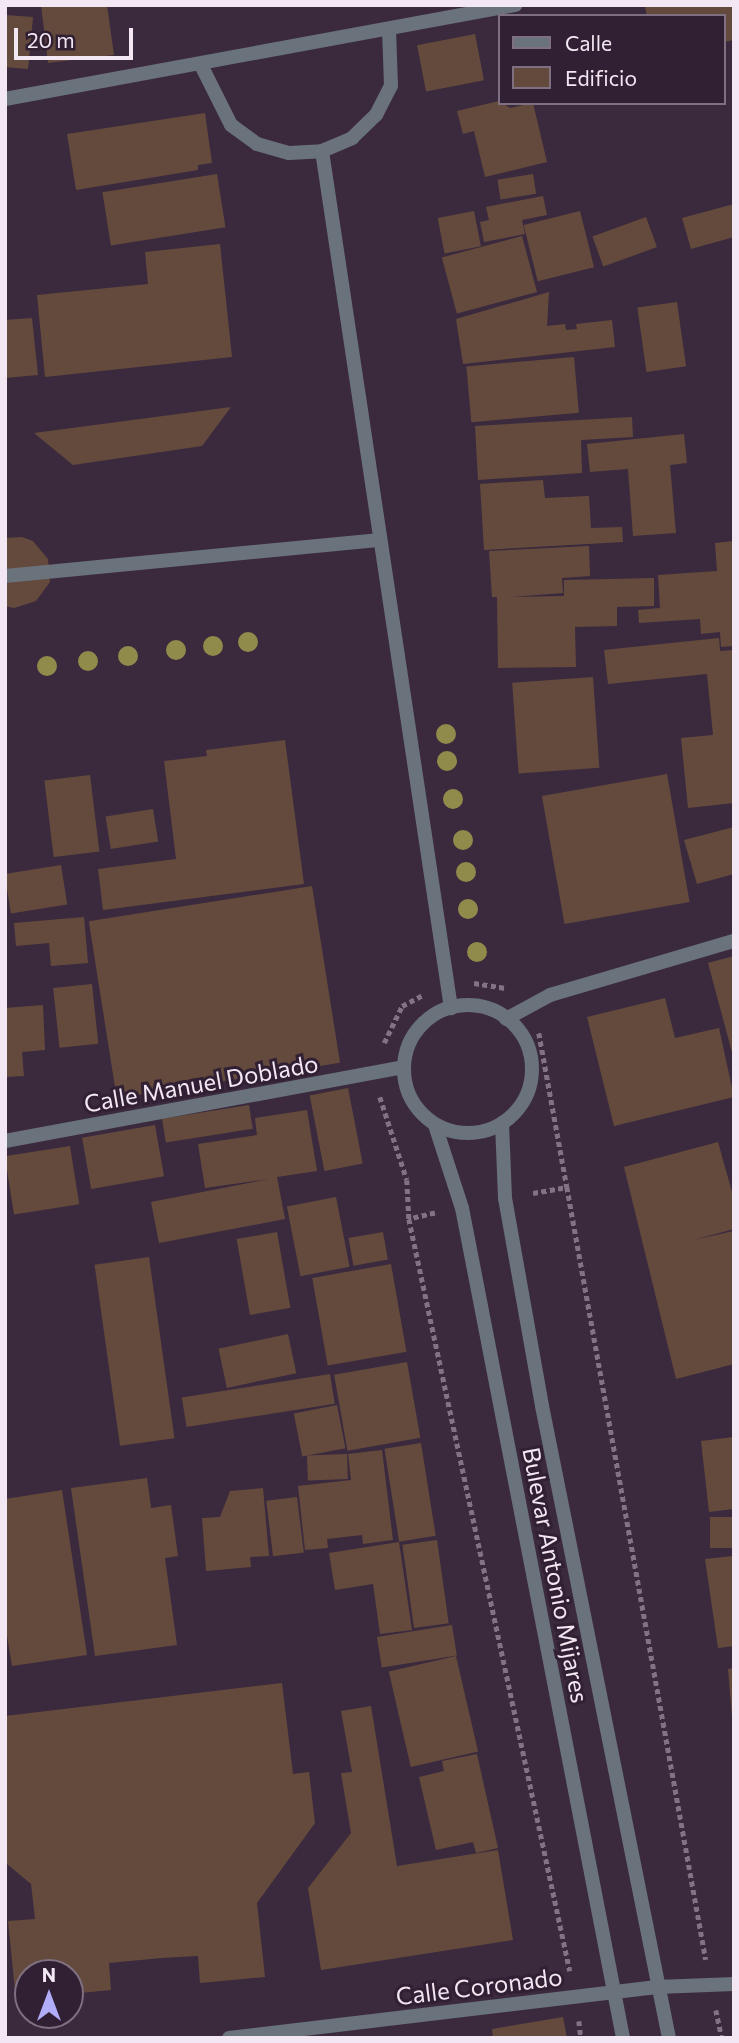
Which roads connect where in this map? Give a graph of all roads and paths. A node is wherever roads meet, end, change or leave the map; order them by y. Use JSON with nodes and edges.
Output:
{"nodes":[{"id":1,"x":515,"y":5,"type":"edge"},
{"id":2,"x":389,"y":30,"type":"junction"},
{"id":3,"x":201,"y":65,"type":"junction"},
{"id":4,"x":5,"y":99,"type":"edge"},
{"id":5,"x":322,"y":151,"type":"junction"},
{"id":6,"x":380,"y":540,"type":"junction"},
{"id":7,"x":5,"y":576,"type":"edge"},
{"id":8,"x":734,"y":941,"type":"edge"},
{"id":9,"x":447,"y":983,"type":"junction"},
{"id":10,"x":534,"y":1004,"type":"junction"},
{"id":11,"x":451,"y":1008,"type":"junction"},
{"id":12,"x":506,"y":1019,"type":"junction"},
{"id":13,"x":403,"y":1067,"type":"junction"},
{"id":14,"x":381,"y":1073,"type":"junction"},
{"id":15,"x":502,"y":1123,"type":"junction"},
{"id":16,"x":435,"y":1125,"type":"junction"},
{"id":17,"x":5,"y":1141,"type":"edge"},
{"id":18,"x":567,"y":1187,"type":"dead end"},
{"id":19,"x":409,"y":1219,"type":"dead end"},
{"id":20,"x":734,"y":1984,"type":"edge"},
{"id":21,"x":657,"y":1987,"type":"junction"},
{"id":22,"x":615,"y":1993,"type":"junction"},
{"id":23,"x":229,"y":2038,"type":"edge"},
{"id":24,"x":623,"y":2038,"type":"edge"},
{"id":25,"x":668,"y":2038,"type":"edge"}],
"edges":[{"from":1,"to":2,"type":"street"},
{"from":2,"to":3,"type":"street"},
{"from":2,"to":5,"type":"street"},
{"from":3,"to":4,"type":"street"},
{"from":3,"to":5,"type":"street"},
{"from":5,"to":6,"type":"street"},
{"from":6,"to":7,"type":"street"},
{"from":6,"to":9,"type":"street"},
{"from":8,"to":10,"type":"street"},
{"from":9,"to":10,"type":"path"},
{"from":9,"to":11,"type":"street"},
{"from":9,"to":14,"type":"path"},
{"from":10,"to":12,"type":"street"},
{"from":10,"to":18,"type":"path"},
{"from":11,"to":12,"type":"street"},
{"from":11,"to":13,"type":"street"},
{"from":12,"to":15,"type":"street"},
{"from":13,"to":14,"type":"street","name":"Calle Manuel Doblado"},
{"from":13,"to":16,"type":"street"},
{"from":14,"to":17,"type":"street","name":"Calle Manuel Doblado"},
{"from":14,"to":19,"type":"path"},
{"from":15,"to":16,"type":"street"},
{"from":15,"to":21,"type":"street","name":"Bulevar Antonio Mijares"},
{"from":16,"to":22,"type":"street","name":"Bulevar Antonio Mijares"},
{"from":20,"to":21,"type":"street","name":"Calle Coronado"},
{"from":21,"to":22,"type":"street","name":"Calle Coronado"},
{"from":21,"to":25,"type":"street","name":"Bulevar Antonio Mijares"},
{"from":22,"to":23,"type":"street","name":"Calle Coronado"},
{"from":22,"to":24,"type":"street","name":"Bulevar Antonio Mijares"}]}
